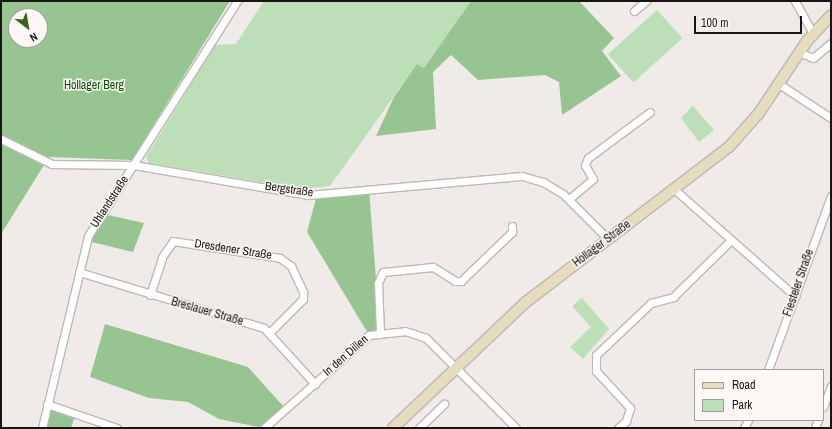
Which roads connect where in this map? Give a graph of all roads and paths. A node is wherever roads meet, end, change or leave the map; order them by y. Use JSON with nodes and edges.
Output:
{"nodes":[{"id":1,"x":237,"y":1,"type":"edge"},
{"id":2,"x":646,"y":1,"type":"edge"},
{"id":3,"x":795,"y":1,"type":"edge"},
{"id":4,"x":634,"y":11,"type":"dead end"},
{"id":5,"x":831,"y":15,"type":"edge"},
{"id":6,"x":813,"y":33,"type":"junction"},
{"id":7,"x":831,"y":43,"type":"edge"},
{"id":8,"x":799,"y":52,"type":"junction"},
{"id":9,"x":779,"y":84,"type":"junction"},
{"id":10,"x":650,"y":112,"type":"dead end"},
{"id":11,"x":831,"y":118,"type":"edge"},
{"id":12,"x":1,"y":140,"type":"edge"},
{"id":13,"x":134,"y":165,"type":"junction"},
{"id":14,"x":674,"y":189,"type":"junction"},
{"id":15,"x":831,"y":196,"type":"edge"},
{"id":16,"x":569,"y":198,"type":"junction"},
{"id":17,"x":829,"y":206,"type":"edge"},
{"id":18,"x":512,"y":226,"type":"dead end"},
{"id":19,"x":608,"y":239,"type":"junction"},
{"id":20,"x":730,"y":241,"type":"junction"},
{"id":21,"x":79,"y":272,"type":"junction"},
{"id":22,"x":150,"y":295,"type":"junction"},
{"id":23,"x":795,"y":296,"type":"junction"},
{"id":24,"x":380,"y":332,"type":"junction"},
{"id":25,"x":269,"y":333,"type":"junction"},
{"id":26,"x":456,"y":367,"type":"junction"},
{"id":27,"x":768,"y":369,"type":"edge"},
{"id":28,"x":315,"y":384,"type":"junction"},
{"id":29,"x":831,"y":386,"type":"edge"},
{"id":30,"x":48,"y":404,"type":"junction"},
{"id":31,"x":444,"y":404,"type":"dead end"},
{"id":32,"x":824,"y":404,"type":"edge"},
{"id":33,"x":42,"y":428,"type":"edge"},
{"id":34,"x":117,"y":428,"type":"edge"},
{"id":35,"x":264,"y":428,"type":"edge"},
{"id":36,"x":393,"y":428,"type":"edge"},
{"id":37,"x":419,"y":428,"type":"edge"},
{"id":38,"x":516,"y":428,"type":"edge"},
{"id":39,"x":618,"y":428,"type":"edge"}],
"edges":[{"from":1,"to":13,"type":"street","name":"Uhlandstraße"},
{"from":2,"to":4,"type":"street"},
{"from":3,"to":6,"type":"street"},
{"from":5,"to":6,"type":"main road","name":"Hollager Straße"},
{"from":6,"to":8,"type":"main road","name":"Hollager Straße"},
{"from":7,"to":8,"type":"street"},
{"from":8,"to":9,"type":"main road","name":"Hollager Straße"},
{"from":9,"to":11,"type":"street"},
{"from":9,"to":14,"type":"main road","name":"Hollager Straße"},
{"from":10,"to":16,"type":"street"},
{"from":12,"to":13,"type":"street","name":"Bergstraße"},
{"from":13,"to":16,"type":"street","name":"Bergstraße"},
{"from":13,"to":21,"type":"street","name":"Uhlandstraße"},
{"from":14,"to":19,"type":"main road","name":"Hollager Straße"},
{"from":14,"to":20,"type":"street"},
{"from":15,"to":17,"type":"street","name":"Fiesteler Straße"},
{"from":16,"to":19,"type":"street","name":"Bergstraße"},
{"from":17,"to":23,"type":"street","name":"Fiesteler Straße"},
{"from":18,"to":24,"type":"street"},
{"from":19,"to":26,"type":"main road","name":"Hollager Straße"},
{"from":20,"to":23,"type":"street"},
{"from":20,"to":39,"type":"street"},
{"from":21,"to":22,"type":"street","name":"Breslauer Straße"},
{"from":21,"to":30,"type":"street","name":"Uhlandstraße"},
{"from":22,"to":25,"type":"street","name":"Breslauer Straße"},
{"from":22,"to":25,"type":"street","name":"Dresdener Straße"},
{"from":23,"to":27,"type":"street","name":"Fiesteler Straße"},
{"from":24,"to":26,"type":"street","name":"In den Dillen"},
{"from":24,"to":28,"type":"street","name":"In den Dillen"},
{"from":25,"to":28,"type":"street","name":"Breslauer Straße"},
{"from":26,"to":36,"type":"main road","name":"Hollager Straße"},
{"from":26,"to":38,"type":"street","name":"In den Dillen"},
{"from":28,"to":35,"type":"street","name":"In den Dillen"},
{"from":29,"to":32,"type":"street"},
{"from":30,"to":33,"type":"street","name":"Uhlandstraße"},
{"from":30,"to":34,"type":"street"},
{"from":31,"to":37,"type":"street"}]}
